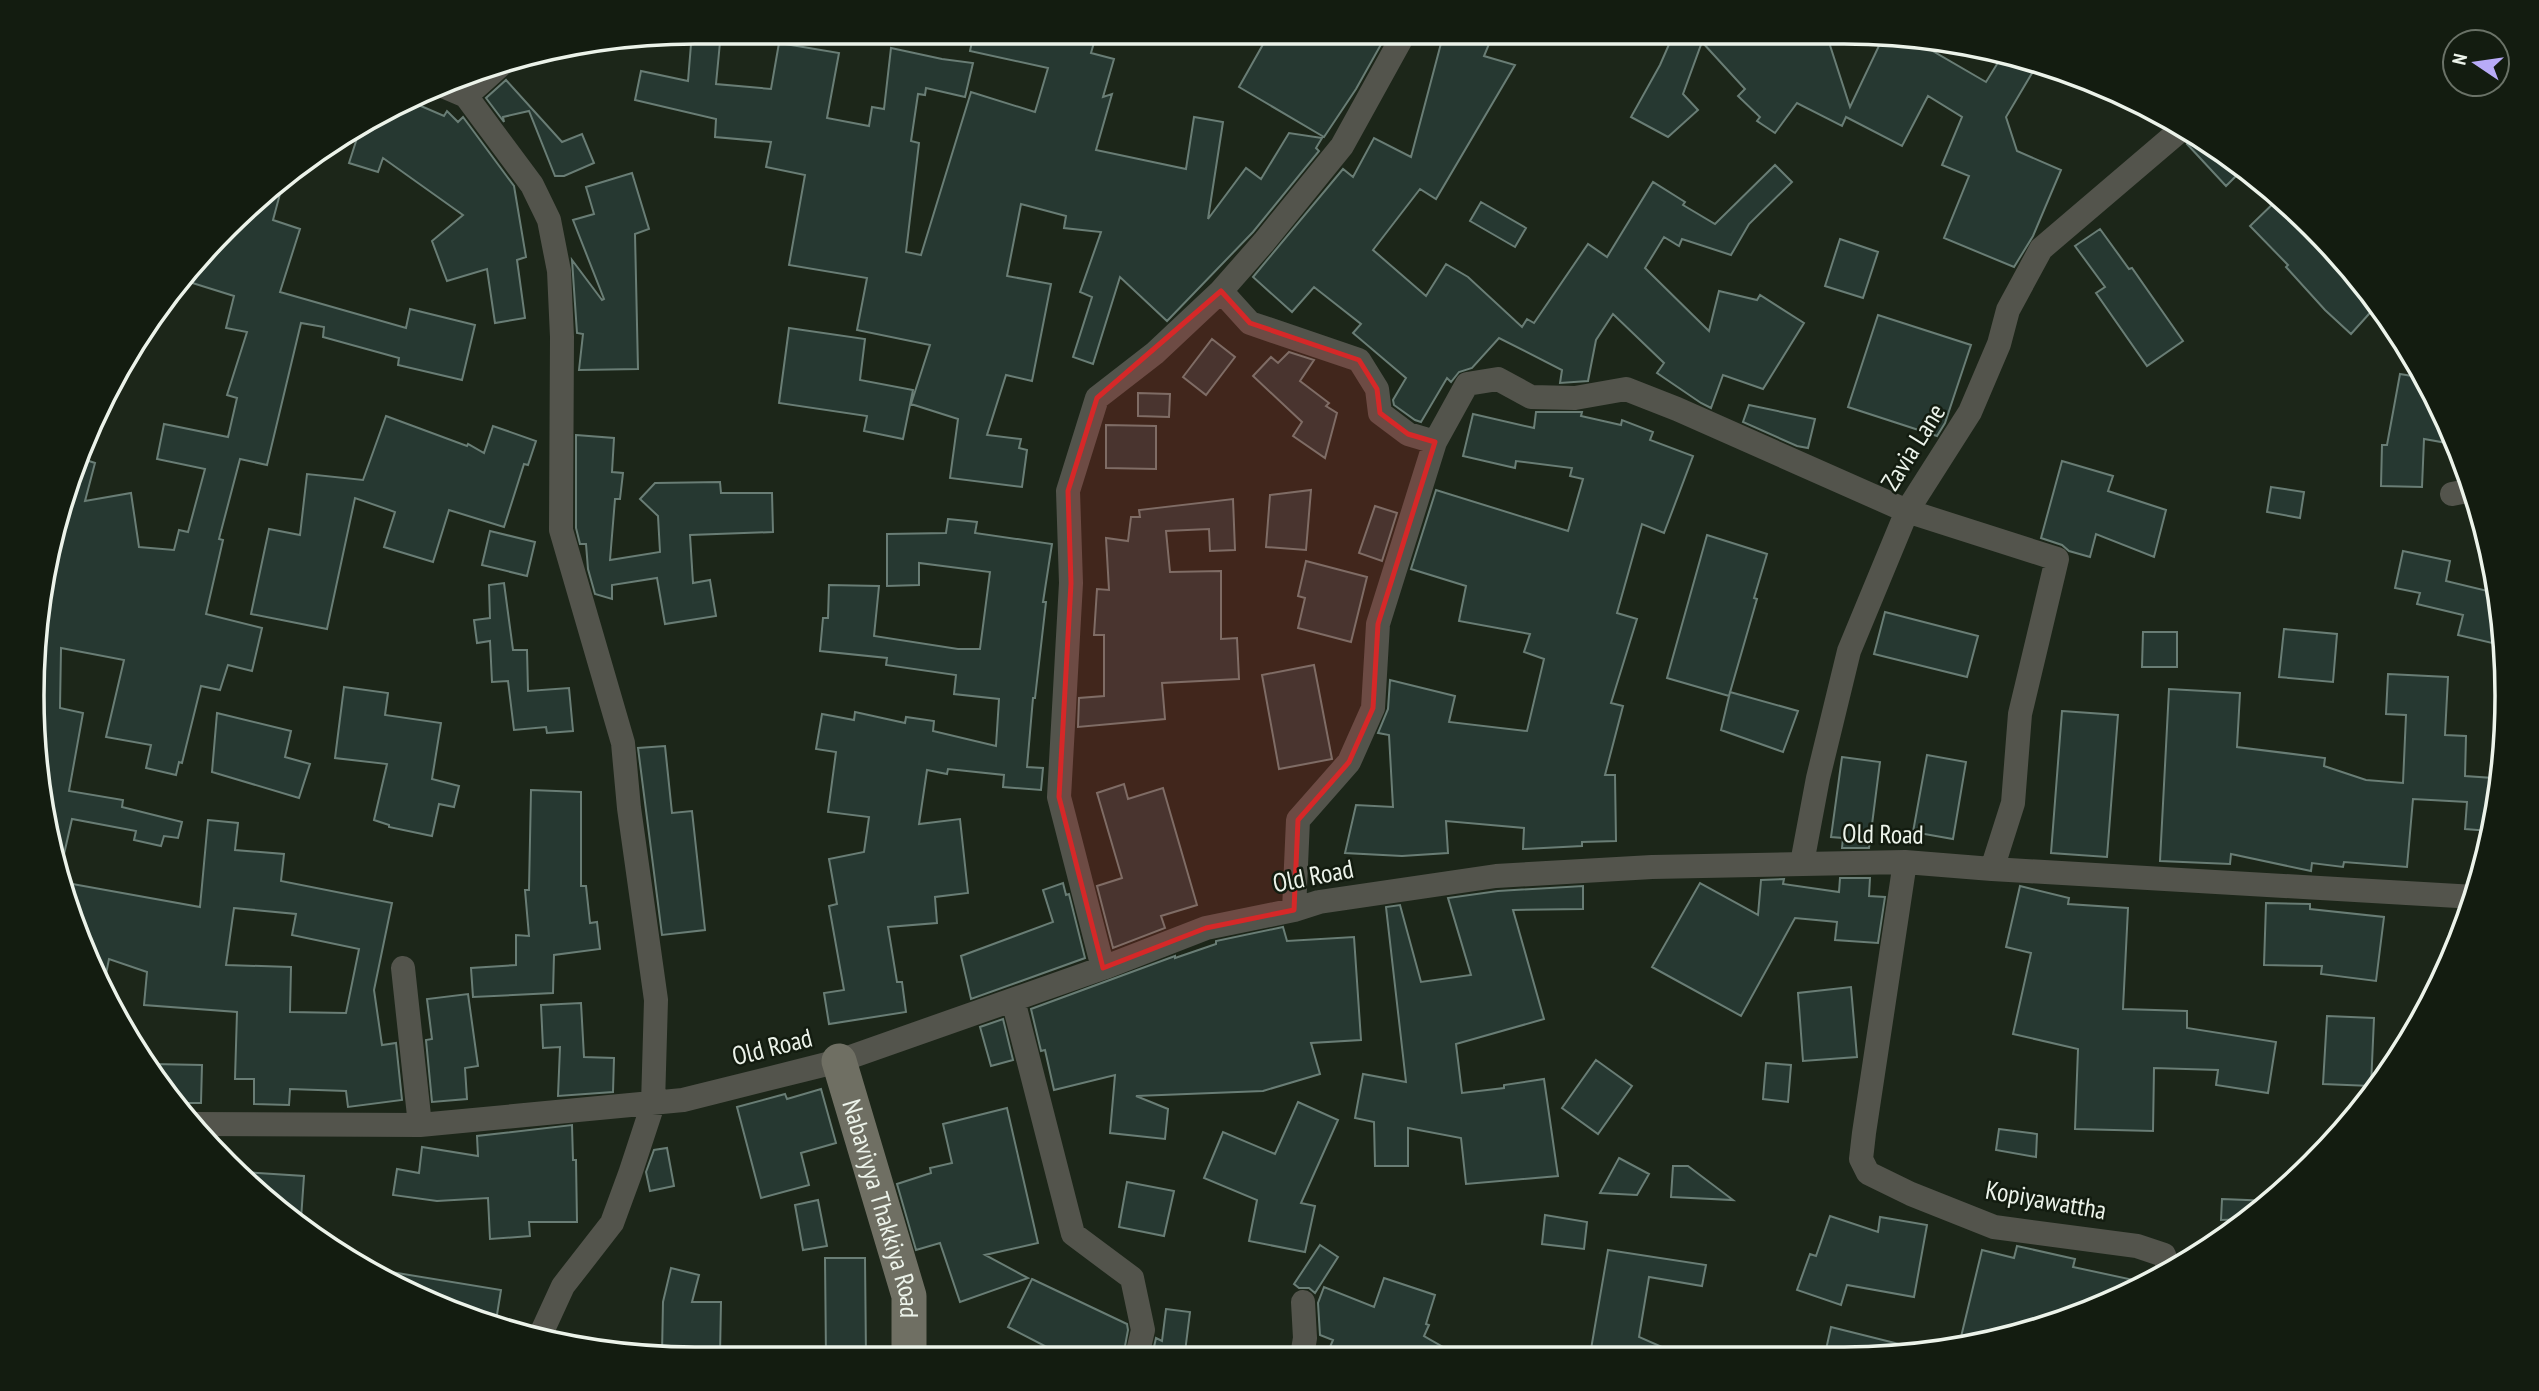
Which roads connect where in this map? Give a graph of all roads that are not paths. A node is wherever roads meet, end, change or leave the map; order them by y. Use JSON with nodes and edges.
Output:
{"nodes":[{"id":1,"x":1398,"y":44,"type":"edge"},
{"id":2,"x":455,"y":91,"type":"edge"},
{"id":3,"x":2175,"y":135,"type":"edge"},
{"id":4,"x":1222,"y":291,"type":"junction"},
{"id":5,"x":1435,"y":442,"type":"junction"},
{"id":6,"x":1907,"y":511,"type":"junction"},
{"id":7,"x":1905,"y":862,"type":"junction"},
{"id":8,"x":1802,"y":863,"type":"junction"},
{"id":9,"x":1992,"y":869,"type":"junction"},
{"id":10,"x":2464,"y":896,"type":"edge"},
{"id":11,"x":1294,"y":910,"type":"junction"},
{"id":12,"x":403,"y":968,"type":"dead end"},
{"id":13,"x":1103,"y":968,"type":"junction"},
{"id":14,"x":1013,"y":1000,"type":"junction"},
{"id":15,"x":839,"y":1061,"type":"junction"},
{"id":16,"x":653,"y":1104,"type":"junction"},
{"id":17,"x":204,"y":1124,"type":"edge"},
{"id":18,"x":420,"y":1125,"type":"junction"},
{"id":19,"x":2166,"y":1261,"type":"edge"},
{"id":20,"x":1303,"y":1302,"type":"dead end"},
{"id":21,"x":544,"y":1329,"type":"edge"},
{"id":22,"x":909,"y":1347,"type":"edge"},
{"id":23,"x":1139,"y":1347,"type":"edge"},
{"id":24,"x":1304,"y":1347,"type":"edge"}],
"edges":[{"from":1,"to":4,"type":"street"},
{"from":2,"to":16,"type":"street"},
{"from":3,"to":6,"type":"street","name":"Zavia Lane"},
{"from":4,"to":5,"type":"street"},
{"from":4,"to":13,"type":"street"},
{"from":5,"to":6,"type":"street"},
{"from":5,"to":11,"type":"street"},
{"from":6,"to":8,"type":"street","name":"Zavia Lane"},
{"from":6,"to":9,"type":"street"},
{"from":7,"to":8,"type":"street","name":"Old Road"},
{"from":7,"to":9,"type":"street","name":"Old Road"},
{"from":7,"to":19,"type":"street","name":"Kopiyawattha"},
{"from":8,"to":11,"type":"street","name":"Old Road"},
{"from":9,"to":10,"type":"street","name":"Old Road"},
{"from":11,"to":13,"type":"street","name":"Old Road"},
{"from":12,"to":18,"type":"street"},
{"from":13,"to":14,"type":"street","name":"Old Road"},
{"from":14,"to":15,"type":"street","name":"Old Road"},
{"from":14,"to":23,"type":"street"},
{"from":15,"to":16,"type":"street","name":"Old Road"},
{"from":15,"to":22,"type":"street","name":"Nabaviyya Thakkiya Road"},
{"from":16,"to":18,"type":"street","name":"Old Road"},
{"from":16,"to":21,"type":"street"},
{"from":17,"to":18,"type":"street","name":"Old Road"},
{"from":20,"to":24,"type":"street"}]}
